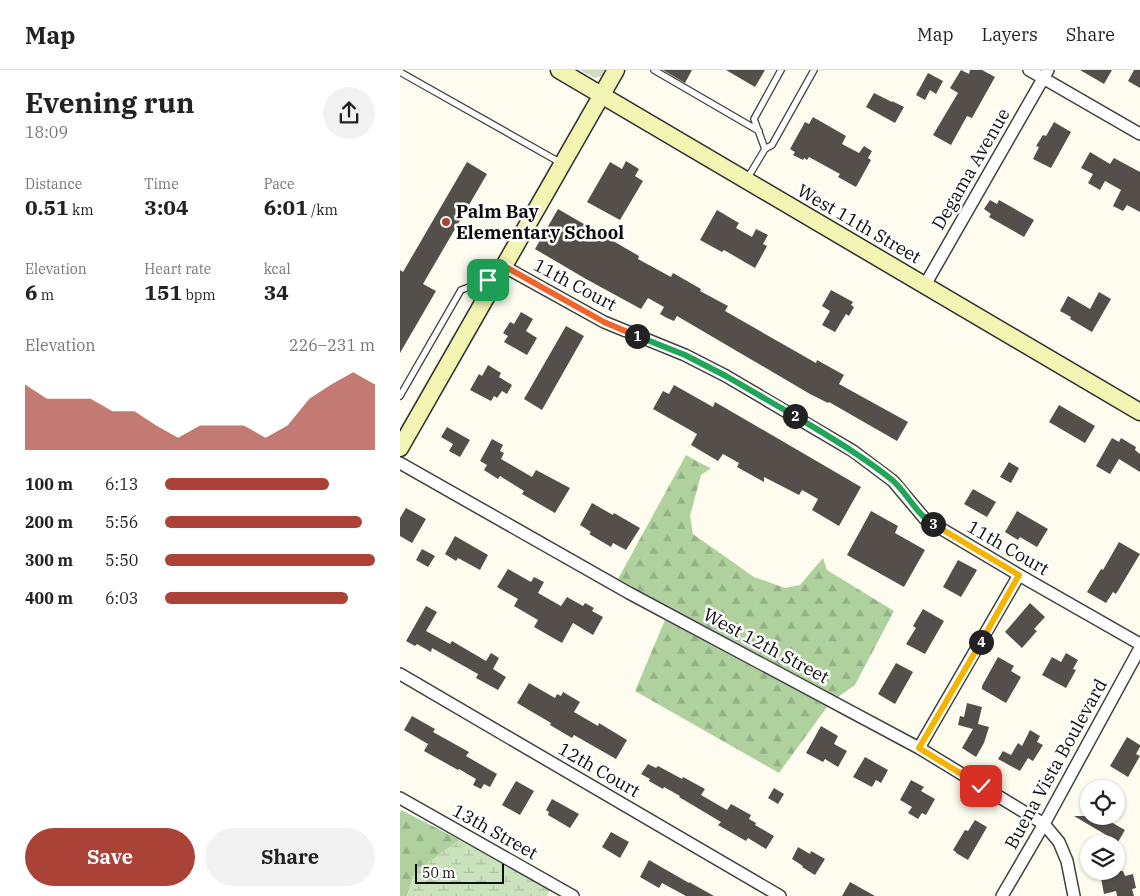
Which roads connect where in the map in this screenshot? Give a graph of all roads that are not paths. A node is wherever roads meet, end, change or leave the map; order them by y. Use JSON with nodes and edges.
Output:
{"nodes":[{"id":1,"x":559,"y":70,"type":"edge"},
{"id":2,"x":616,"y":70,"type":"edge"},
{"id":3,"x":654,"y":70,"type":"edge"},
{"id":4,"x":781,"y":70,"type":"edge"},
{"id":5,"x":814,"y":70,"type":"edge"},
{"id":6,"x":1029,"y":70,"type":"edge"},
{"id":7,"x":400,"y":72,"type":"edge"},
{"id":8,"x":1046,"y":74,"type":"edge"},
{"id":9,"x":602,"y":95,"type":"junction"},
{"id":10,"x":758,"y":131,"type":"junction"},
{"id":11,"x":1140,"y":134,"type":"edge"},
{"id":12,"x":765,"y":149,"type":"junction"},
{"id":13,"x":563,"y":164,"type":"junction"},
{"id":14,"x":746,"y":181,"type":"junction"},
{"id":15,"x":504,"y":266,"type":"junction"},
{"id":16,"x":494,"y":283,"type":"junction"},
{"id":17,"x":925,"y":285,"type":"junction"},
{"id":18,"x":400,"y":396,"type":"edge"},
{"id":19,"x":1140,"y":412,"type":"edge"},
{"id":20,"x":400,"y":448,"type":"edge"},
{"id":21,"x":400,"y":462,"type":"edge"},
{"id":22,"x":1019,"y":575,"type":"junction"},
{"id":23,"x":1140,"y":646,"type":"edge"},
{"id":24,"x":400,"y":674,"type":"edge"},
{"id":25,"x":919,"y":748,"type":"junction"},
{"id":26,"x":400,"y":798,"type":"edge"},
{"id":27,"x":1044,"y":824,"type":"junction"},
{"id":28,"x":573,"y":896,"type":"edge"},
{"id":29,"x":780,"y":896,"type":"edge"},
{"id":30,"x":1002,"y":896,"type":"edge"},
{"id":31,"x":1074,"y":896,"type":"edge"}],
"edges":[{"from":1,"to":9,"type":"main road","name":"West 11th Street"},
{"from":2,"to":9,"type":"main road"},
{"from":3,"to":10,"type":"lane"},
{"from":4,"to":10,"type":"lane"},
{"from":5,"to":12,"type":"lane"},
{"from":6,"to":8,"type":"street"},
{"from":7,"to":13,"type":"lane"},
{"from":8,"to":11,"type":"street"},
{"from":8,"to":17,"type":"street","name":"Degama Avenue"},
{"from":9,"to":13,"type":"main road"},
{"from":9,"to":14,"type":"main road","name":"West 11th Street"},
{"from":10,"to":12,"type":"lane"},
{"from":12,"to":14,"type":"lane"},
{"from":13,"to":15,"type":"main road"},
{"from":14,"to":17,"type":"main road","name":"West 11th Street"},
{"from":15,"to":16,"type":"main road"},
{"from":15,"to":22,"type":"street","name":"11th Court"},
{"from":16,"to":18,"type":"lane"},
{"from":16,"to":20,"type":"main road"},
{"from":17,"to":19,"type":"main road","name":"West 11th Street"},
{"from":21,"to":25,"type":"street","name":"West 12th Street"},
{"from":22,"to":23,"type":"street","name":"11th Court"},
{"from":22,"to":25,"type":"street"},
{"from":23,"to":27,"type":"street","name":"Buena Vista Boulevard"},
{"from":24,"to":29,"type":"street","name":"12th Court"},
{"from":25,"to":27,"type":"street","name":"West 12th Street"},
{"from":26,"to":28,"type":"street","name":"13th Street"},
{"from":27,"to":30,"type":"street","name":"Buena Vista Boulevard"},
{"from":27,"to":31,"type":"street","name":"West 12th Street"}]}
